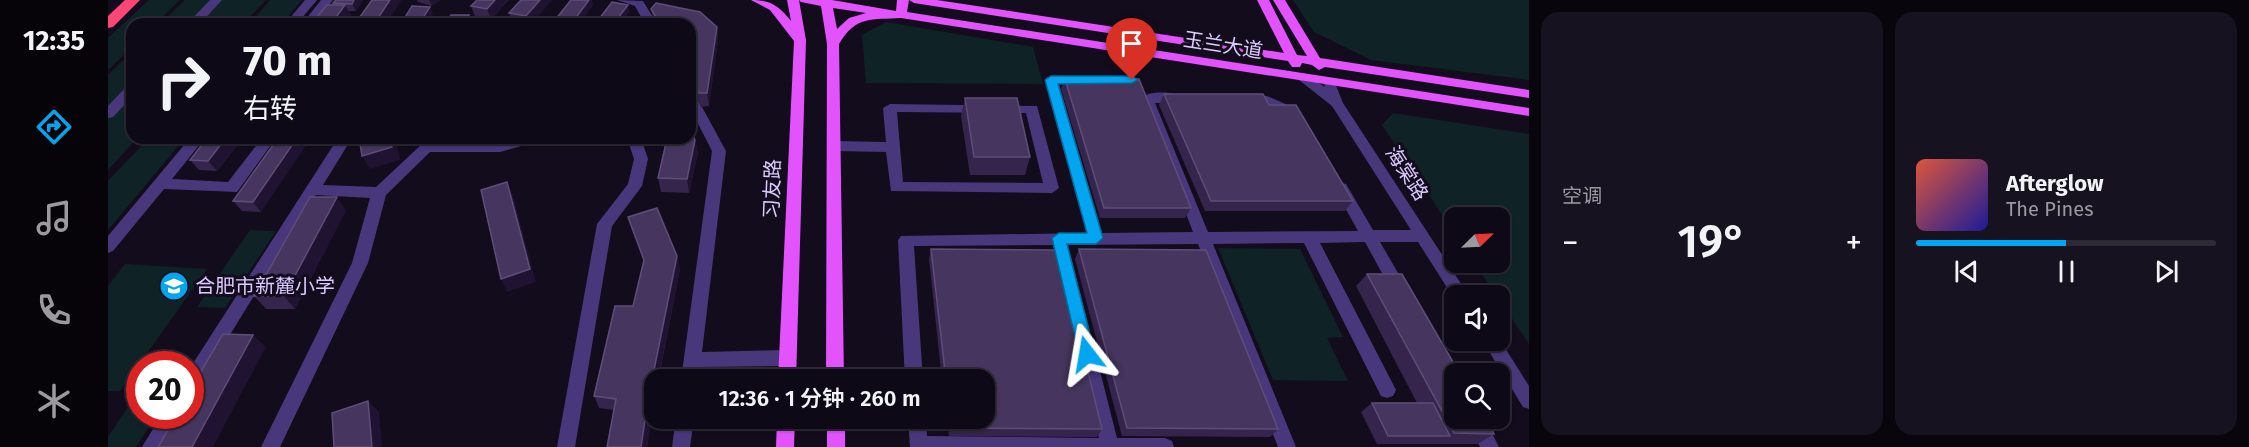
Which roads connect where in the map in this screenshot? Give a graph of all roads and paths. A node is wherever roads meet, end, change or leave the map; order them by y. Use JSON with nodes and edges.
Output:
{"nodes":[{"id":1,"x":133,"y":0,"type":"edge"},
{"id":2,"x":216,"y":0,"type":"edge"},
{"id":3,"x":311,"y":0,"type":"edge"},
{"id":4,"x":327,"y":0,"type":"edge"},
{"id":5,"x":623,"y":0,"type":"edge"},
{"id":6,"x":757,"y":0,"type":"edge"},
{"id":7,"x":793,"y":0,"type":"edge"},
{"id":8,"x":805,"y":0,"type":"edge"},
{"id":9,"x":903,"y":0,"type":"edge"},
{"id":10,"x":914,"y":0,"type":"edge"},
{"id":11,"x":1263,"y":0,"type":"edge"},
{"id":12,"x":1279,"y":0,"type":"edge"},
{"id":13,"x":826,"y":2,"type":"edge"},
{"id":14,"x":901,"y":15,"type":"junction"},
{"id":15,"x":199,"y":18,"type":"edge"},
{"id":16,"x":296,"y":18,"type":"edge"},
{"id":17,"x":313,"y":18,"type":"edge"},
{"id":18,"x":648,"y":18,"type":"edge"},
{"id":19,"x":108,"y":24,"type":"edge"},
{"id":20,"x":800,"y":40,"type":"junction"},
{"id":21,"x":833,"y":44,"type":"junction"},
{"id":22,"x":1293,"y":58,"type":"junction"},
{"id":23,"x":1317,"y":62,"type":"junction"},
{"id":24,"x":1303,"y":78,"type":"junction"},
{"id":25,"x":1097,"y":80,"type":"edge"},
{"id":26,"x":1329,"y":81,"type":"junction"},
{"id":27,"x":1137,"y":86,"type":"edge"},
{"id":28,"x":126,"y":94,"type":"edge"},
{"id":29,"x":1529,"y":94,"type":"edge"},
{"id":30,"x":1148,"y":98,"type":"junction"},
{"id":31,"x":1195,"y":99,"type":"edge"},
{"id":32,"x":1231,"y":99,"type":"edge"},
{"id":33,"x":1337,"y":103,"type":"junction"},
{"id":34,"x":696,"y":107,"type":"edge"},
{"id":35,"x":1529,"y":112,"type":"edge"},
{"id":36,"x":108,"y":114,"type":"edge"},
{"id":37,"x":1307,"y":127,"type":"edge"},
{"id":38,"x":193,"y":144,"type":"edge"},
{"id":39,"x":265,"y":144,"type":"edge"},
{"id":40,"x":341,"y":144,"type":"edge"},
{"id":41,"x":511,"y":144,"type":"edge"},
{"id":42,"x":636,"y":144,"type":"edge"},
{"id":43,"x":834,"y":146,"type":"junction"},
{"id":44,"x":893,"y":147,"type":"junction"},
{"id":45,"x":1335,"y":177,"type":"edge"},
{"id":46,"x":160,"y":184,"type":"junction"},
{"id":47,"x":313,"y":190,"type":"junction"},
{"id":48,"x":379,"y":192,"type":"junction"},
{"id":49,"x":1423,"y":236,"type":"junction"},
{"id":50,"x":1309,"y":237,"type":"junction"},
{"id":51,"x":1369,"y":237,"type":"junction"},
{"id":52,"x":1059,"y":238,"type":"junction"},
{"id":53,"x":1096,"y":238,"type":"junction"},
{"id":54,"x":1204,"y":238,"type":"junction"},
{"id":55,"x":108,"y":247,"type":"edge"},
{"id":56,"x":1454,"y":285,"type":"edge"},
{"id":57,"x":1409,"y":306,"type":"edge"},
{"id":58,"x":1497,"y":351,"type":"edge"},
{"id":59,"x":788,"y":358,"type":"junction"},
{"id":60,"x":693,"y":360,"type":"junction"},
{"id":61,"x":204,"y":362,"type":"edge"},
{"id":62,"x":692,"y":369,"type":"edge"},
{"id":63,"x":788,"y":369,"type":"edge"},
{"id":64,"x":835,"y":369,"type":"edge"},
{"id":65,"x":913,"y":369,"type":"edge"},
{"id":66,"x":1387,"y":390,"type":"dead end"},
{"id":67,"x":1529,"y":401,"type":"edge"},
{"id":68,"x":163,"y":429,"type":"edge"},
{"id":69,"x":683,"y":429,"type":"edge"},
{"id":70,"x":786,"y":429,"type":"edge"},
{"id":71,"x":836,"y":429,"type":"edge"},
{"id":72,"x":917,"y":429,"type":"edge"},
{"id":73,"x":1480,"y":429,"type":"edge"},
{"id":74,"x":1110,"y":446,"type":"edge"},
{"id":75,"x":151,"y":447,"type":"edge"},
{"id":76,"x":270,"y":447,"type":"edge"},
{"id":77,"x":566,"y":447,"type":"edge"},
{"id":78,"x":681,"y":447,"type":"edge"},
{"id":79,"x":785,"y":447,"type":"edge"},
{"id":80,"x":836,"y":447,"type":"edge"},
{"id":81,"x":1164,"y":447,"type":"edge"},
{"id":82,"x":1287,"y":447,"type":"edge"},
{"id":83,"x":1490,"y":447,"type":"edge"}],
"edges":[{"from":1,"to":19,"type":"highway"},
{"from":2,"to":15,"type":"street"},
{"from":3,"to":16,"type":"street"},
{"from":4,"to":17,"type":"street"},
{"from":5,"to":18,"type":"street"},
{"from":6,"to":20,"type":"main road"},
{"from":7,"to":20,"type":"main road","name":"习友路"},
{"from":8,"to":13,"type":"main road","name":"玉兰大道"},
{"from":9,"to":14,"type":"main road"},
{"from":10,"to":22,"type":"main road","name":"玉兰大道"},
{"from":11,"to":22,"type":"main road"},
{"from":12,"to":23,"type":"main road"},
{"from":13,"to":14,"type":"main road","name":"玉兰大道"},
{"from":13,"to":21,"type":"main road"},
{"from":14,"to":21,"type":"main road"},
{"from":14,"to":24,"type":"main road","name":"玉兰大道"},
{"from":20,"to":59,"type":"main road","name":"习友路"},
{"from":21,"to":43,"type":"main road"},
{"from":22,"to":23,"type":"main road","name":"玉兰大道"},
{"from":22,"to":24,"type":"main road"},
{"from":23,"to":26,"type":"main road"},
{"from":23,"to":29,"type":"main road","name":"玉兰大道"},
{"from":24,"to":26,"type":"main road","name":"玉兰大道"},
{"from":24,"to":33,"type":"street","name":"海棠路"},
{"from":25,"to":53,"type":"street"},
{"from":26,"to":33,"type":"street","name":"海棠路"},
{"from":26,"to":35,"type":"main road","name":"玉兰大道"},
{"from":27,"to":30,"type":"street"},
{"from":28,"to":36,"type":"street"},
{"from":30,"to":31,"type":"street"},
{"from":30,"to":54,"type":"street"},
{"from":32,"to":37,"type":"street"},
{"from":33,"to":49,"type":"street","name":"海棠路"},
{"from":34,"to":60,"type":"street"},
{"from":38,"to":46,"type":"street"},
{"from":39,"to":46,"type":"street"},
{"from":40,"to":47,"type":"street"},
{"from":41,"to":48,"type":"street"},
{"from":42,"to":77,"type":"street"},
{"from":43,"to":44,"type":"street"},
{"from":43,"to":64,"type":"main road"},
{"from":44,"to":44,"type":"street"},
{"from":45,"to":51,"type":"street"},
{"from":46,"to":55,"type":"street"},
{"from":47,"to":48,"type":"street"},
{"from":47,"to":61,"type":"street"},
{"from":48,"to":76,"type":"street"},
{"from":49,"to":51,"type":"street"},
{"from":49,"to":56,"type":"street","name":"海棠路"},
{"from":50,"to":51,"type":"street"},
{"from":50,"to":54,"type":"street"},
{"from":50,"to":66,"type":"street"},
{"from":51,"to":57,"type":"street"},
{"from":52,"to":53,"type":"street"},
{"from":52,"to":65,"type":"street"},
{"from":52,"to":74,"type":"street"},
{"from":53,"to":54,"type":"street"},
{"from":54,"to":82,"type":"street"},
{"from":58,"to":67,"type":"street"},
{"from":59,"to":60,"type":"street"},
{"from":59,"to":63,"type":"main road","name":"习友路"},
{"from":60,"to":62,"type":"street"},
{"from":68,"to":75,"type":"street"},
{"from":69,"to":78,"type":"street"},
{"from":70,"to":79,"type":"main road"},
{"from":71,"to":80,"type":"main road"},
{"from":72,"to":74,"type":"street"},
{"from":73,"to":83,"type":"street"},
{"from":74,"to":81,"type":"street"}]}
